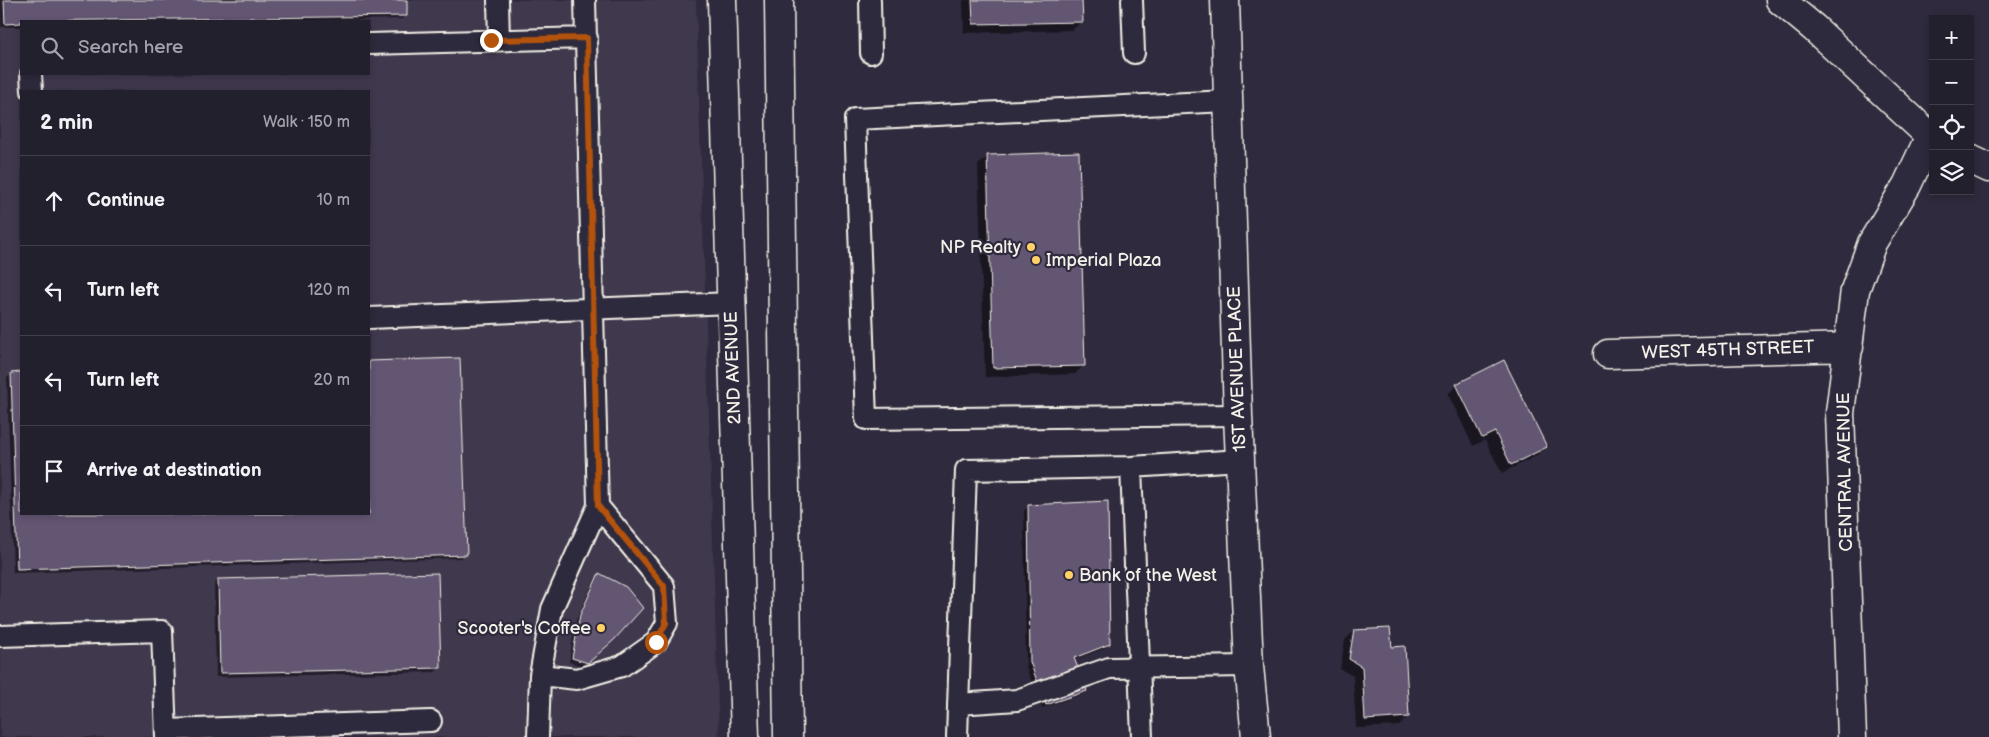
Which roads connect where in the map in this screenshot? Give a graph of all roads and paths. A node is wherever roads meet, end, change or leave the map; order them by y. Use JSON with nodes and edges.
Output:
{"nodes":[{"id":1,"x":498,"y":0,"type":"edge"},
{"id":2,"x":586,"y":0,"type":"edge"},
{"id":3,"x":722,"y":0,"type":"edge"},
{"id":4,"x":779,"y":0,"type":"edge"},
{"id":5,"x":870,"y":0,"type":"edge"},
{"id":6,"x":1132,"y":0,"type":"edge"},
{"id":7,"x":1225,"y":0,"type":"edge"},
{"id":8,"x":1780,"y":0,"type":"edge"},
{"id":9,"x":587,"y":38,"type":"junction"},
{"id":10,"x":499,"y":40,"type":"junction"},
{"id":11,"x":370,"y":44,"type":"edge"},
{"id":12,"x":872,"y":53,"type":"dead end"},
{"id":13,"x":1134,"y":53,"type":"dead end"},
{"id":14,"x":31,"y":75,"type":"edge"},
{"id":15,"x":32,"y":90,"type":"edge"},
{"id":16,"x":1228,"y":101,"type":"junction"},
{"id":17,"x":1929,"y":135,"type":"edge"},
{"id":18,"x":1929,"y":141,"type":"edge"},
{"id":19,"x":1974,"y":162,"type":"edge"},
{"id":20,"x":1989,"y":168,"type":"edge"},
{"id":21,"x":731,"y":303,"type":"junction"},
{"id":22,"x":594,"y":310,"type":"junction"},
{"id":23,"x":370,"y":318,"type":"edge"},
{"id":24,"x":1849,"y":346,"type":"junction"},
{"id":25,"x":1608,"y":354,"type":"dead end"},
{"id":26,"x":1238,"y":415,"type":"junction"},
{"id":27,"x":1241,"y":460,"type":"junction"},
{"id":28,"x":1131,"y":467,"type":"junction"},
{"id":29,"x":598,"y":506,"type":"junction"},
{"id":30,"x":0,"y":636,"type":"edge"},
{"id":31,"x":1249,"y":666,"type":"junction"},
{"id":32,"x":1138,"y":668,"type":"junction"},
{"id":33,"x":540,"y":675,"type":"junction"},
{"id":34,"x":958,"y":704,"type":"junction"},
{"id":35,"x":431,"y":721,"type":"dead end"},
{"id":36,"x":166,"y":733,"type":"edge"},
{"id":37,"x":538,"y":737,"type":"edge"},
{"id":38,"x":745,"y":737,"type":"edge"},
{"id":39,"x":788,"y":737,"type":"edge"},
{"id":40,"x":957,"y":737,"type":"edge"},
{"id":41,"x":1142,"y":737,"type":"edge"},
{"id":42,"x":1256,"y":737,"type":"edge"},
{"id":43,"x":1852,"y":737,"type":"edge"}],
"edges":[{"from":1,"to":10,"type":"lane"},
{"from":2,"to":9,"type":"lane"},
{"from":3,"to":21,"type":"street","name":"2ND AVENUE"},
{"from":4,"to":39,"type":"street"},
{"from":5,"to":12,"type":"lane"},
{"from":6,"to":13,"type":"lane"},
{"from":7,"to":16,"type":"street","name":"1ST AVENUE PLACE"},
{"from":8,"to":17,"type":"street"},
{"from":9,"to":10,"type":"lane"},
{"from":9,"to":22,"type":"lane"},
{"from":10,"to":11,"type":"lane"},
{"from":14,"to":15,"type":"lane"},
{"from":16,"to":26,"type":"street","name":"1ST AVENUE PLACE"},
{"from":16,"to":26,"type":"lane"},
{"from":18,"to":24,"type":"street","name":"CENTRAL AVENUE"},
{"from":19,"to":20,"type":"street"},
{"from":21,"to":22,"type":"lane"},
{"from":21,"to":38,"type":"street","name":"2ND AVENUE"},
{"from":22,"to":23,"type":"lane"},
{"from":22,"to":29,"type":"lane"},
{"from":24,"to":25,"type":"street","name":"WEST 45TH STREET"},
{"from":24,"to":43,"type":"street","name":"CENTRAL AVENUE"},
{"from":26,"to":27,"type":"street","name":"1ST AVENUE PLACE"},
{"from":27,"to":28,"type":"lane"},
{"from":27,"to":31,"type":"street","name":"1ST AVENUE PLACE"},
{"from":28,"to":32,"type":"lane"},
{"from":28,"to":34,"type":"lane"},
{"from":29,"to":33,"type":"lane"},
{"from":29,"to":33,"type":"lane"},
{"from":30,"to":36,"type":"lane"},
{"from":31,"to":32,"type":"lane"},
{"from":31,"to":42,"type":"street","name":"1ST AVENUE PLACE"},
{"from":32,"to":34,"type":"lane"},
{"from":32,"to":41,"type":"lane"},
{"from":33,"to":37,"type":"lane"},
{"from":34,"to":40,"type":"lane"},
{"from":35,"to":36,"type":"lane"}]}
